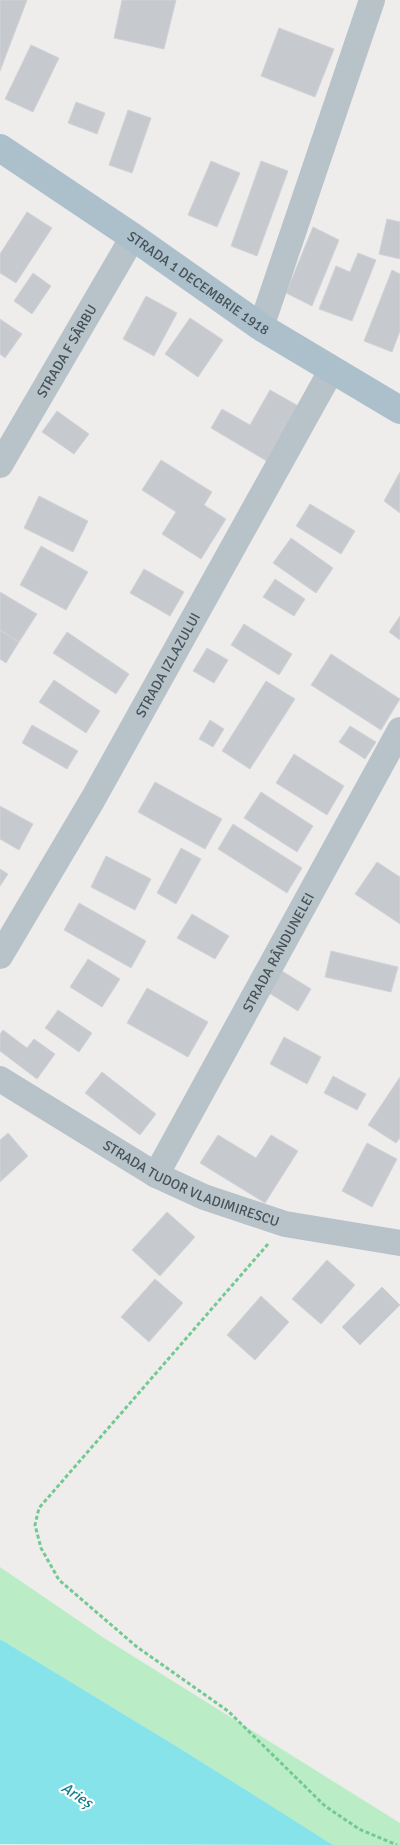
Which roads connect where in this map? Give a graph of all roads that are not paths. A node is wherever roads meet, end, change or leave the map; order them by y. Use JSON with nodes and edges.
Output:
{"nodes":[{"id":1,"x":372,"y":0,"type":"edge"},
{"id":2,"x":0,"y":148,"type":"edge"},
{"id":3,"x":133,"y":237,"type":"junction"},
{"id":4,"x":261,"y":328,"type":"junction"},
{"id":5,"x":331,"y":371,"type":"junction"},
{"id":6,"x":400,"y":410,"type":"edge"},
{"id":7,"x":0,"y":466,"type":"edge"},
{"id":8,"x":400,"y":730,"type":"edge"},
{"id":9,"x":0,"y":956,"type":"edge"},
{"id":10,"x":0,"y":1080,"type":"edge"},
{"id":11,"x":156,"y":1174,"type":"junction"},
{"id":12,"x":398,"y":1238,"type":"edge"}],
"edges":[{"from":1,"to":4,"type":"street"},
{"from":2,"to":3,"type":"main road","name":"STRADA 1 DECEMBRIE 1918"},
{"from":3,"to":4,"type":"main road","name":"STRADA 1 DECEMBRIE 1918"},
{"from":3,"to":7,"type":"street","name":"STRADA F SÂRBU"},
{"from":4,"to":5,"type":"main road","name":"STRADA 1 DECEMBRIE 1918"},
{"from":5,"to":6,"type":"main road","name":"STRADA 1 DECEMBRIE 1918"},
{"from":5,"to":9,"type":"street","name":"STRADA IZLAZULUI"},
{"from":8,"to":11,"type":"street","name":"STRADA RÂNDUNELEI"},
{"from":10,"to":11,"type":"street","name":"STRADA TUDOR VLADIMIRESCU"},
{"from":11,"to":12,"type":"street","name":"STRADA TUDOR VLADIMIRESCU"}]}
